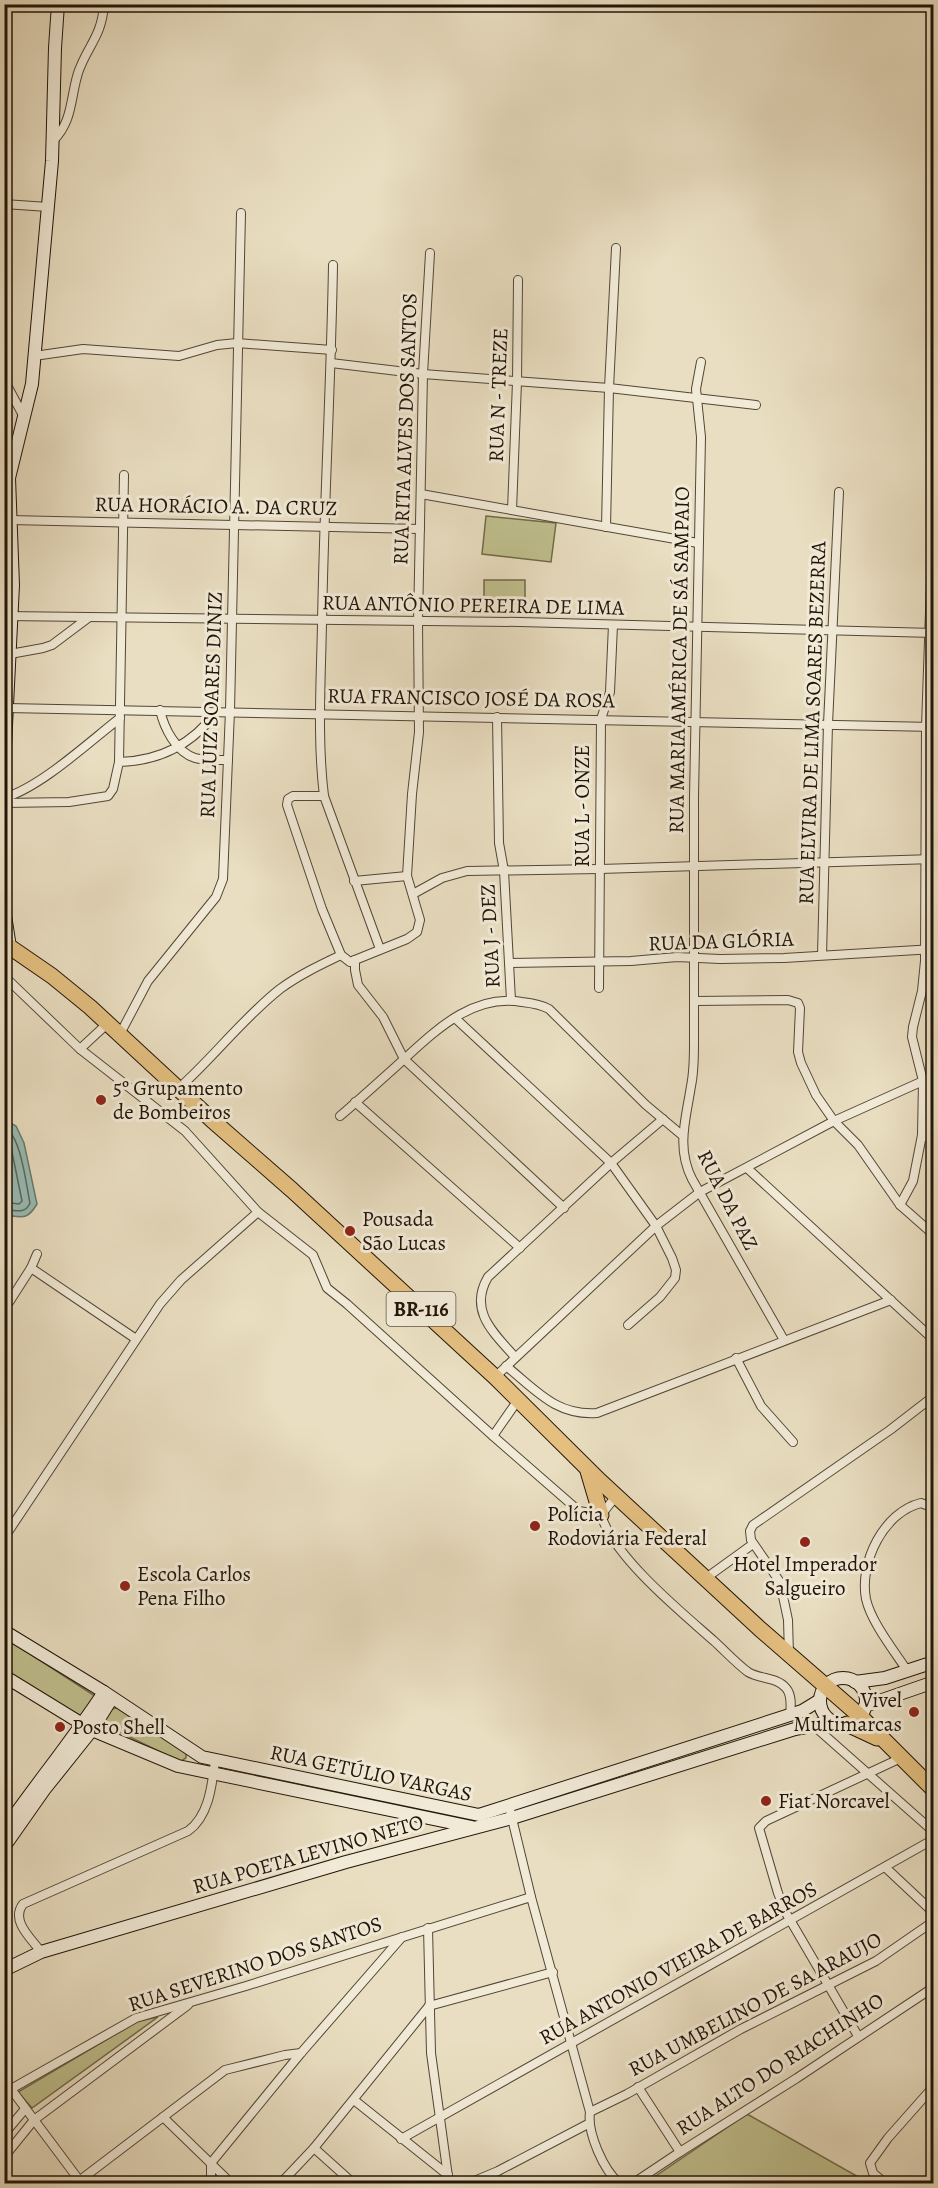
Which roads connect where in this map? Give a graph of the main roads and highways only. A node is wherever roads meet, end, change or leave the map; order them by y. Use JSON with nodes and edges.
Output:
{"nodes":[{"id":1,"x":58,"y":4,"type":"edge"},
{"id":2,"x":9,"y":529,"type":"edge"},
{"id":3,"x":8,"y":616,"type":"edge"},
{"id":4,"x":6,"y":691,"type":"edge"},
{"id":5,"x":4,"y":765,"type":"edge"},
{"id":6,"x":4,"y":909,"type":"edge"},
{"id":7,"x":7,"y":945,"type":"edge"},
{"id":8,"x":587,"y":1468,"type":"junction"},
{"id":9,"x":601,"y":1515,"type":"road end"},
{"id":10,"x":4,"y":1631,"type":"edge"},
{"id":11,"x":933,"y":1662,"type":"edge"},
{"id":12,"x":4,"y":1676,"type":"edge"},
{"id":13,"x":855,"y":1682,"type":"junction"},
{"id":14,"x":933,"y":1682,"type":"edge"},
{"id":15,"x":827,"y":1685,"type":"junction"},
{"id":16,"x":108,"y":1695,"type":"junction"},
{"id":17,"x":820,"y":1700,"type":"junction"},
{"id":18,"x":863,"y":1711,"type":"junction"},
{"id":19,"x":840,"y":1723,"type":"junction"},
{"id":20,"x":87,"y":1727,"type":"junction"},
{"id":21,"x":883,"y":1740,"type":"junction"},
{"id":22,"x":214,"y":1767,"type":"junction"},
{"id":23,"x":289,"y":1782,"type":"junction"},
{"id":24,"x":40,"y":1787,"type":"junction"},
{"id":25,"x":933,"y":1790,"type":"edge"},
{"id":26,"x":511,"y":1812,"type":"junction"},
{"id":27,"x":477,"y":1828,"type":"junction"},
{"id":28,"x":4,"y":1830,"type":"edge"},
{"id":29,"x":5,"y":1847,"type":"edge"},
{"id":30,"x":4,"y":1970,"type":"edge"}],
"edges":[{"from":1,"to":2,"type":"main road"},
{"from":2,"to":3,"type":"main road"},
{"from":3,"to":4,"type":"main road"},
{"from":4,"to":5,"type":"main road"},
{"from":6,"to":7,"type":"main road"},
{"from":7,"to":8,"type":"highway","number":"BR-116"},
{"from":8,"to":9,"type":"highway"},
{"from":8,"to":15,"type":"highway","number":"BR-116"},
{"from":10,"to":16,"type":"main road","name":"RUA GETÚLIO VARGAS"},
{"from":11,"to":13,"type":"main road"},
{"from":12,"to":20,"type":"main road","name":"RUA GETÚLIO VARGAS"},
{"from":13,"to":15,"type":"main road"},
{"from":13,"to":18,"type":"main road"},
{"from":14,"to":18,"type":"main road"},
{"from":15,"to":17,"type":"main road"},
{"from":15,"to":18,"type":"highway","number":"BR-116"},
{"from":16,"to":20,"type":"main road"},
{"from":16,"to":22,"type":"main road","name":"RUA GETÚLIO VARGAS"},
{"from":17,"to":19,"type":"main road"},
{"from":17,"to":26,"type":"main road","name":"RUA GETÚLIO VARGAS"},
{"from":18,"to":19,"type":"main road"},
{"from":18,"to":21,"type":"highway"},
{"from":19,"to":21,"type":"highway"},
{"from":19,"to":26,"type":"main road","name":"RUA POETA LEVINO NETO"},
{"from":20,"to":22,"type":"main road","name":"RUA GETÚLIO VARGAS"},
{"from":20,"to":24,"type":"main road"},
{"from":21,"to":25,"type":"highway"},
{"from":22,"to":23,"type":"main road","name":"RUA GETÚLIO VARGAS"},
{"from":23,"to":26,"type":"main road","name":"RUA GETÚLIO VARGAS"},
{"from":23,"to":27,"type":"main road","name":"RUA GETÚLIO VARGAS"},
{"from":24,"to":28,"type":"main road"},
{"from":24,"to":29,"type":"main road"},
{"from":26,"to":27,"type":"main road","name":"RUA POETA LEVINO NETO"},
{"from":27,"to":30,"type":"main road","name":"RUA POETA LEVINO NETO"}]}
